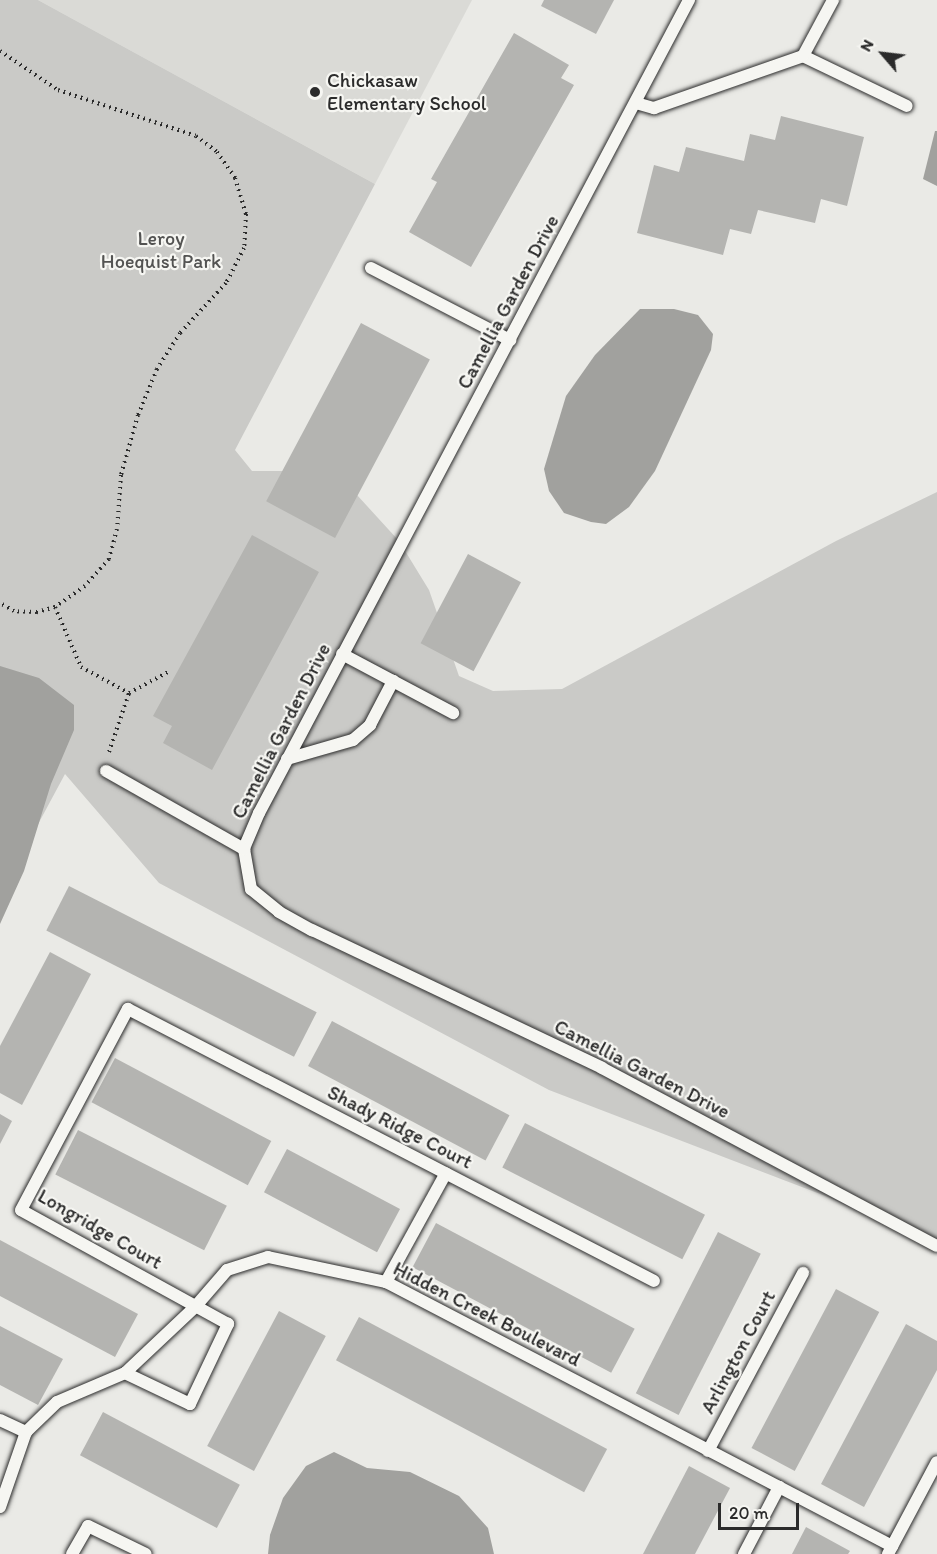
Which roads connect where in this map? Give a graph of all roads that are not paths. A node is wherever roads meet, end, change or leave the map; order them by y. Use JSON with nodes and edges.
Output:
{"nodes":[{"id":1,"x":689,"y":0,"type":"edge"},
{"id":2,"x":833,"y":0,"type":"edge"},
{"id":3,"x":803,"y":56,"type":"junction"},
{"id":4,"x":636,"y":104,"type":"junction"},
{"id":5,"x":907,"y":106,"type":"dead end"},
{"id":6,"x":371,"y":268,"type":"dead end"},
{"id":7,"x":510,"y":340,"type":"junction"},
{"id":8,"x":342,"y":654,"type":"junction"},
{"id":9,"x":393,"y":681,"type":"junction"},
{"id":10,"x":453,"y":712,"type":"dead end"},
{"id":11,"x":287,"y":759,"type":"junction"},
{"id":12,"x":106,"y":771,"type":"road end"},
{"id":13,"x":244,"y":849,"type":"junction"},
{"id":14,"x":128,"y":1009,"type":"joint"},
{"id":15,"x":446,"y":1173,"type":"junction"},
{"id":16,"x":937,"y":1246,"type":"edge"},
{"id":17,"x":803,"y":1273,"type":"dead end"},
{"id":18,"x":654,"y":1281,"type":"dead end"},
{"id":19,"x":386,"y":1282,"type":"junction"},
{"id":20,"x":195,"y":1307,"type":"junction"},
{"id":21,"x":125,"y":1374,"type":"junction"},
{"id":22,"x":0,"y":1420,"type":"edge"},
{"id":23,"x":26,"y":1432,"type":"junction"},
{"id":24,"x":708,"y":1451,"type":"junction"},
{"id":25,"x":937,"y":1462,"type":"edge"},
{"id":26,"x":779,"y":1487,"type":"junction"},
{"id":27,"x":0,"y":1507,"type":"edge"},
{"id":28,"x":890,"y":1550,"type":"edge"},
{"id":29,"x":72,"y":1554,"type":"edge"},
{"id":30,"x":147,"y":1554,"type":"edge"},
{"id":31,"x":744,"y":1554,"type":"edge"}],
"edges":[{"from":1,"to":4,"type":"lane","name":"Camellia Garden Drive"},
{"from":2,"to":3,"type":"lane"},
{"from":3,"to":4,"type":"lane"},
{"from":3,"to":5,"type":"lane"},
{"from":4,"to":7,"type":"lane","name":"Camellia Garden Drive"},
{"from":6,"to":7,"type":"lane"},
{"from":7,"to":8,"type":"lane","name":"Camellia Garden Drive"},
{"from":8,"to":9,"type":"lane"},
{"from":8,"to":11,"type":"lane","name":"Camellia Garden Drive"},
{"from":9,"to":10,"type":"lane"},
{"from":9,"to":11,"type":"lane"},
{"from":11,"to":13,"type":"lane","name":"Camellia Garden Drive"},
{"from":12,"to":13,"type":"lane"},
{"from":13,"to":16,"type":"lane","name":"Camellia Garden Drive"},
{"from":14,"to":15,"type":"lane","name":"Shady Ridge Court"},
{"from":14,"to":20,"type":"lane","name":"Longridge Court"},
{"from":15,"to":18,"type":"lane","name":"Shady Ridge Court"},
{"from":15,"to":19,"type":"lane"},
{"from":17,"to":24,"type":"lane","name":"Arlington Court"},
{"from":19,"to":20,"type":"lane","name":"Hidden Creek Boulevard"},
{"from":19,"to":24,"type":"lane","name":"Hidden Creek Boulevard"},
{"from":20,"to":21,"type":"lane","name":"Hidden Creek Boulevard"},
{"from":20,"to":21,"type":"lane"},
{"from":21,"to":23,"type":"lane","name":"Hidden Creek Boulevard"},
{"from":22,"to":23,"type":"lane"},
{"from":23,"to":27,"type":"lane","name":"Hidden Creek Boulevard"},
{"from":24,"to":26,"type":"lane","name":"Hidden Creek Boulevard"},
{"from":25,"to":28,"type":"lane"},
{"from":26,"to":28,"type":"lane","name":"Hidden Creek Boulevard"},
{"from":26,"to":31,"type":"lane"},
{"from":29,"to":30,"type":"lane"}]}
